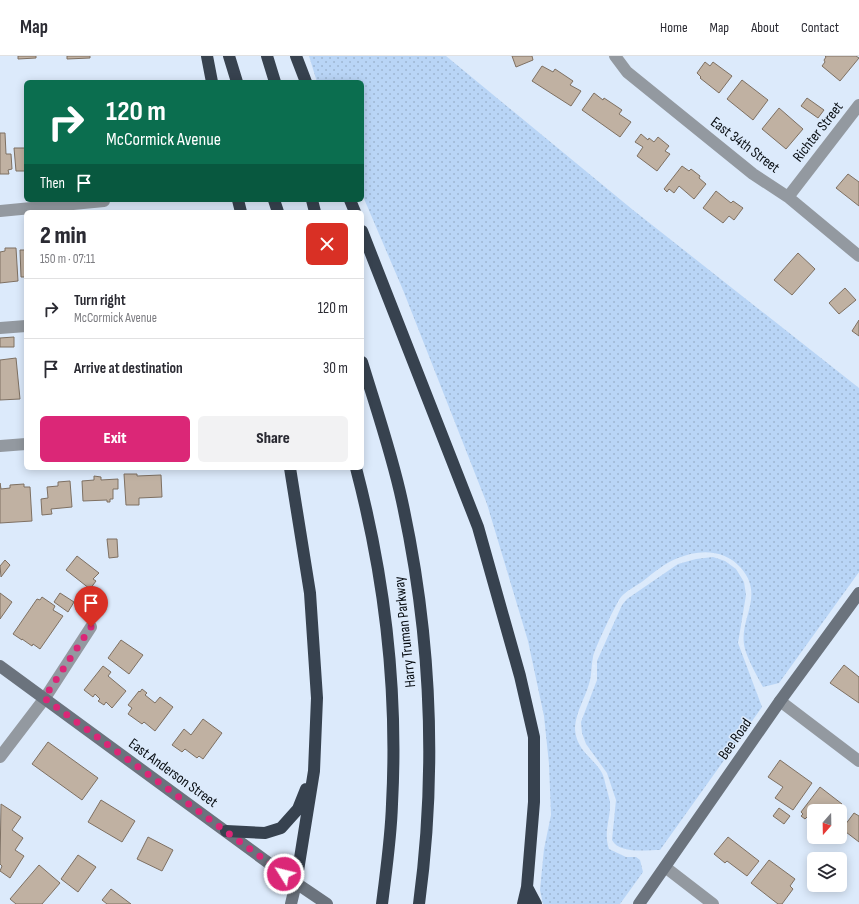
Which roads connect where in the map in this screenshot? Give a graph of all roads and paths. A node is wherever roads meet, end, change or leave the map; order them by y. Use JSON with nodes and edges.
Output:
{"nodes":[{"id":1,"x":207,"y":56,"type":"edge"},
{"id":2,"x":229,"y":56,"type":"edge"},
{"id":3,"x":267,"y":56,"type":"edge"},
{"id":4,"x":296,"y":56,"type":"edge"},
{"id":5,"x":615,"y":56,"type":"edge"},
{"id":6,"x":212,"y":80,"type":"edge"},
{"id":7,"x":236,"y":80,"type":"edge"},
{"id":8,"x":274,"y":80,"type":"edge"},
{"id":9,"x":305,"y":80,"type":"edge"},
{"id":10,"x":859,"y":105,"type":"edge"},
{"id":11,"x":788,"y":197,"type":"junction"},
{"id":12,"x":95,"y":202,"type":"edge"},
{"id":13,"x":0,"y":212,"type":"edge"},
{"id":14,"x":364,"y":237,"type":"edge"},
{"id":15,"x":859,"y":256,"type":"edge"},
{"id":16,"x":24,"y":326,"type":"edge"},
{"id":17,"x":0,"y":328,"type":"edge"},
{"id":18,"x":364,"y":369,"type":"edge"},
{"id":19,"x":24,"y":444,"type":"edge"},
{"id":20,"x":0,"y":446,"type":"edge"},
{"id":21,"x":290,"y":470,"type":"edge"},
{"id":22,"x":357,"y":470,"type":"edge"},
{"id":23,"x":859,"y":593,"type":"edge"},
{"id":24,"x":91,"y":627,"type":"dead end"},
{"id":25,"x":0,"y":666,"type":"edge"},
{"id":26,"x":44,"y":698,"type":"junction"},
{"id":27,"x":780,"y":701,"type":"junction"},
{"id":28,"x":0,"y":757,"type":"edge"},
{"id":29,"x":859,"y":761,"type":"edge"},
{"id":30,"x":314,"y":771,"type":"junction"},
{"id":31,"x":226,"y":831,"type":"junction"},
{"id":32,"x":665,"y":867,"type":"junction"},
{"id":33,"x":296,"y":883,"type":"junction"},
{"id":34,"x":527,"y":887,"type":"junction"},
{"id":35,"x":291,"y":904,"type":"edge"},
{"id":36,"x":327,"y":904,"type":"edge"},
{"id":37,"x":382,"y":904,"type":"edge"},
{"id":38,"x":419,"y":904,"type":"edge"},
{"id":39,"x":524,"y":904,"type":"edge"},
{"id":40,"x":536,"y":904,"type":"edge"},
{"id":41,"x":639,"y":904,"type":"edge"},
{"id":42,"x":713,"y":904,"type":"edge"}],
"edges":[{"from":1,"to":6,"type":"highway"},
{"from":2,"to":7,"type":"highway"},
{"from":3,"to":8,"type":"highway"},
{"from":4,"to":9,"type":"highway"},
{"from":5,"to":11,"type":"street","name":"East 34th Street"},
{"from":10,"to":11,"type":"street","name":"Richter Street"},
{"from":11,"to":15,"type":"street","name":"East 34th Street"},
{"from":12,"to":13,"type":"street"},
{"from":14,"to":34,"type":"highway"},
{"from":16,"to":17,"type":"street"},
{"from":18,"to":38,"type":"highway","name":"Harry Truman Parkway"},
{"from":19,"to":20,"type":"street"},
{"from":21,"to":30,"type":"highway"},
{"from":22,"to":37,"type":"highway","name":"Harry Truman Parkway"},
{"from":23,"to":27,"type":"main road","name":"Bee Road"},
{"from":24,"to":26,"type":"street"},
{"from":25,"to":26,"type":"main road","name":"East Anderson Street"},
{"from":26,"to":28,"type":"street"},
{"from":26,"to":31,"type":"main road","name":"East Anderson Street"},
{"from":27,"to":29,"type":"street"},
{"from":27,"to":32,"type":"main road","name":"Bee Road"},
{"from":30,"to":31,"type":"highway"},
{"from":30,"to":33,"type":"highway"},
{"from":31,"to":33,"type":"main road","name":"East Anderson Street"},
{"from":32,"to":41,"type":"main road","name":"Bee Road"},
{"from":32,"to":42,"type":"street"},
{"from":33,"to":35,"type":"main road"},
{"from":33,"to":36,"type":"main road","name":"East Anderson Street"},
{"from":34,"to":39,"type":"highway"},
{"from":34,"to":40,"type":"highway"}]}
